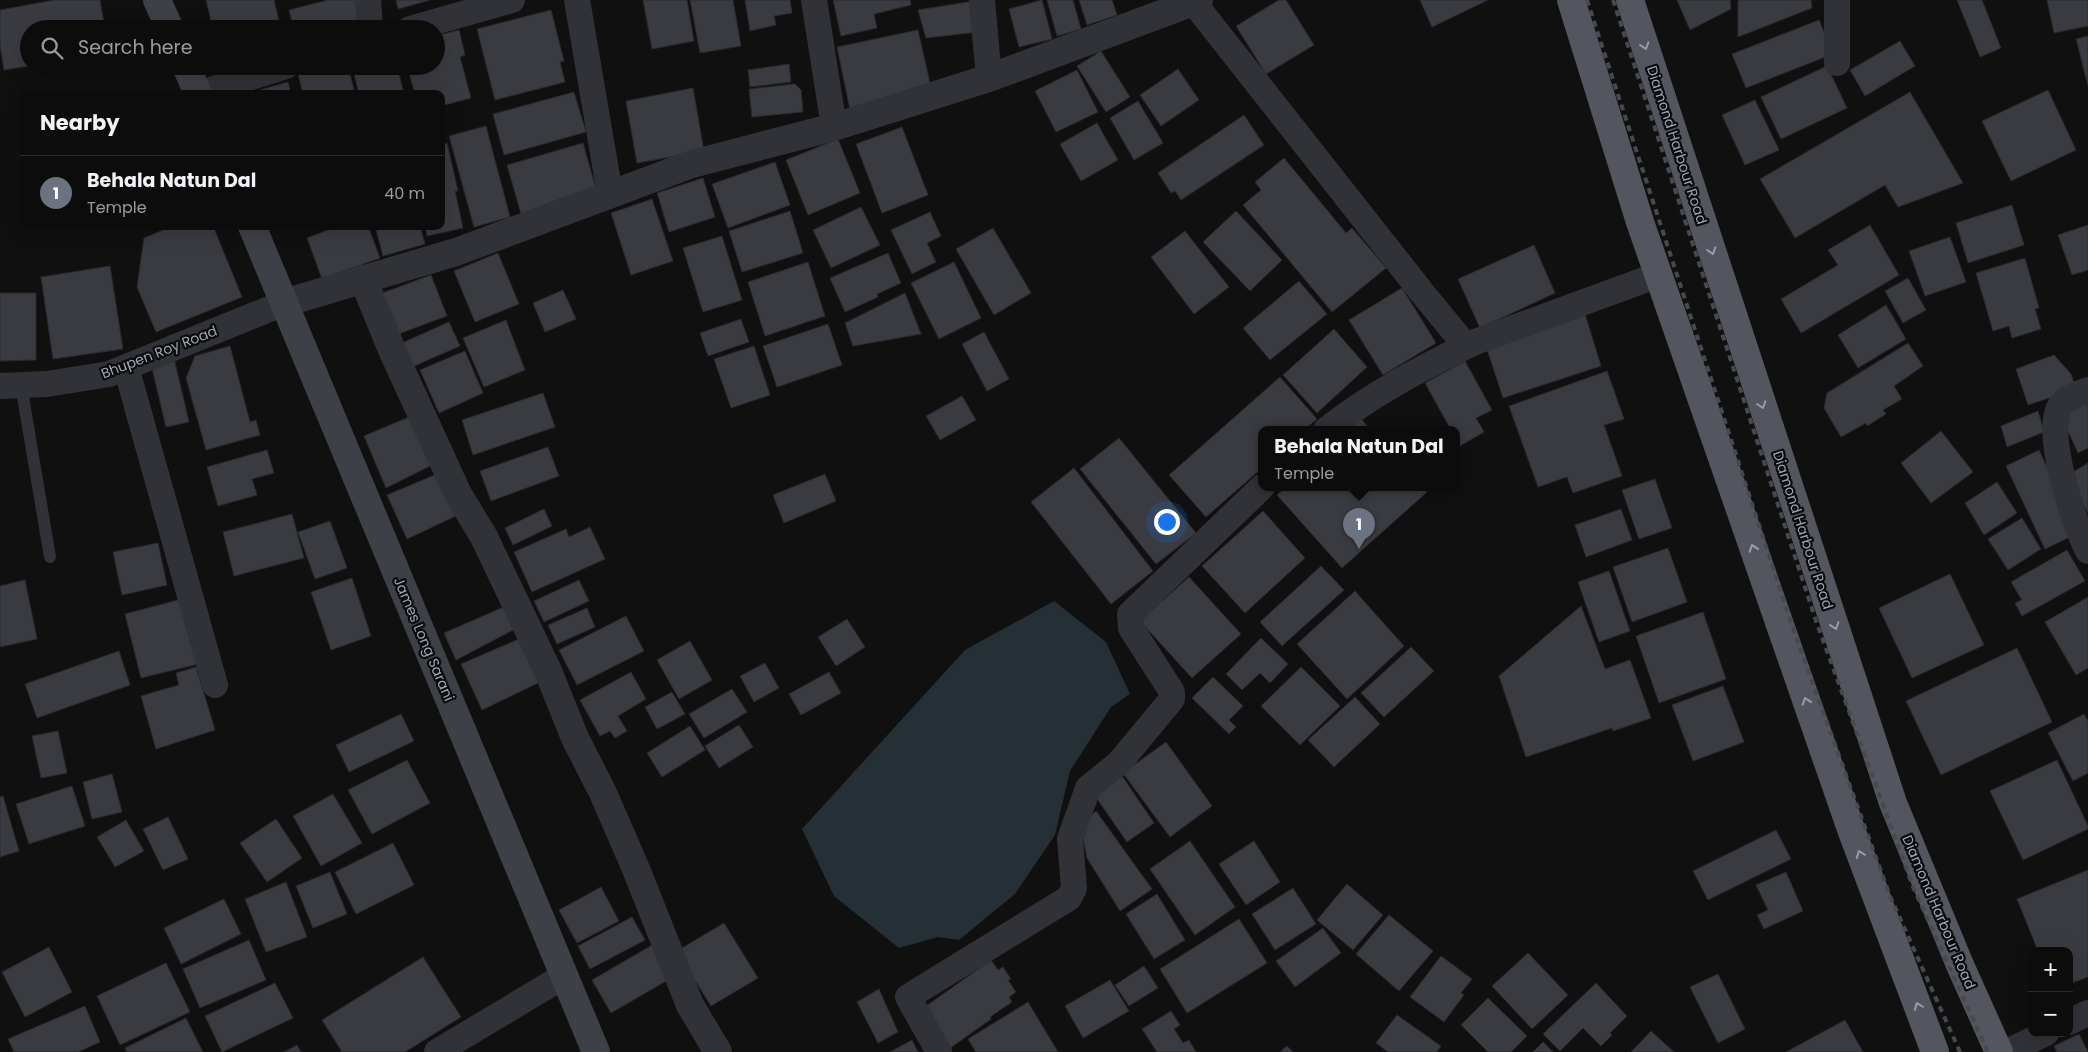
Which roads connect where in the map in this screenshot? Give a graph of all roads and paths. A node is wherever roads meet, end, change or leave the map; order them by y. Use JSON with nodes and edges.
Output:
{"nodes":[{"id":1,"x":157,"y":0,"type":"edge"},
{"id":2,"x":368,"y":0,"type":"edge"},
{"id":3,"x":512,"y":0,"type":"edge"},
{"id":4,"x":577,"y":0,"type":"edge"},
{"id":5,"x":814,"y":0,"type":"edge"},
{"id":6,"x":982,"y":0,"type":"edge"},
{"id":7,"x":1571,"y":0,"type":"edge"},
{"id":8,"x":1630,"y":0,"type":"edge"},
{"id":9,"x":1837,"y":0,"type":"edge"},
{"id":10,"x":1197,"y":2,"type":"edge"},
{"id":11,"x":166,"y":20,"type":"edge"},
{"id":12,"x":369,"y":20,"type":"edge"},
{"id":13,"x":442,"y":20,"type":"edge"},
{"id":14,"x":1836,"y":63,"type":"dead end"},
{"id":15,"x":190,"y":75,"type":"edge"},
{"id":16,"x":258,"y":75,"type":"edge"},
{"id":17,"x":989,"y":78,"type":"junction"},
{"id":18,"x":196,"y":90,"type":"edge"},
{"id":19,"x":211,"y":90,"type":"edge"},
{"id":20,"x":834,"y":127,"type":"junction"},
{"id":21,"x":610,"y":194,"type":"junction"},
{"id":22,"x":254,"y":230,"type":"edge"},
{"id":23,"x":1658,"y":275,"type":"junction"},
{"id":24,"x":363,"y":279,"type":"junction"},
{"id":25,"x":284,"y":303,"type":"junction"},
{"id":26,"x":1466,"y":346,"type":"junction"},
{"id":27,"x":126,"y":367,"type":"junction"},
{"id":28,"x":11,"y":385,"type":"edge"},
{"id":29,"x":2088,"y":390,"type":"edge"},
{"id":30,"x":1331,"y":426,"type":"edge"},
{"id":31,"x":1258,"y":491,"type":"edge"},
{"id":32,"x":2088,"y":551,"type":"edge"},
{"id":33,"x":50,"y":557,"type":"dead end"},
{"id":34,"x":215,"y":685,"type":"dead end"},
{"id":35,"x":564,"y":976,"type":"junction"},
{"id":36,"x":2088,"y":1013,"type":"edge"},
{"id":37,"x":2073,"y":1020,"type":"edge"},
{"id":38,"x":2038,"y":1037,"type":"edge"},
{"id":39,"x":437,"y":1052,"type":"edge"},
{"id":40,"x":596,"y":1052,"type":"edge"},
{"id":41,"x":718,"y":1052,"type":"edge"},
{"id":42,"x":939,"y":1052,"type":"edge"},
{"id":43,"x":1935,"y":1052,"type":"edge"},
{"id":44,"x":1999,"y":1052,"type":"edge"},
{"id":45,"x":2007,"y":1052,"type":"edge"}],
"edges":[{"from":1,"to":11,"type":"main road"},
{"from":2,"to":12,"type":"street"},
{"from":3,"to":13,"type":"street"},
{"from":4,"to":21,"type":"street"},
{"from":5,"to":20,"type":"street"},
{"from":6,"to":17,"type":"street"},
{"from":7,"to":23,"type":"highway"},
{"from":8,"to":44,"type":"highway","name":"Diamond Harbour Road","one_way":true},
{"from":9,"to":14,"type":"street"},
{"from":10,"to":17,"type":"street"},
{"from":10,"to":26,"type":"street"},
{"from":15,"to":18,"type":"main road"},
{"from":16,"to":19,"type":"street"},
{"from":17,"to":20,"type":"street"},
{"from":20,"to":21,"type":"street"},
{"from":21,"to":24,"type":"street"},
{"from":22,"to":25,"type":"main road","name":"James Long Sarani"},
{"from":23,"to":26,"type":"street"},
{"from":43,"to":23,"type":"highway","one_way":true},
{"from":24,"to":25,"type":"street"},
{"from":24,"to":41,"type":"street"},
{"from":25,"to":27,"type":"street","name":"Bhupen Roy Road"},
{"from":25,"to":35,"type":"main road","name":"James Long Sarani"},
{"from":26,"to":30,"type":"street"},
{"from":27,"to":28,"type":"street","name":"Bhupen Roy Road"},
{"from":27,"to":34,"type":"street"},
{"from":28,"to":33,"type":"lane"},
{"from":29,"to":32,"type":"street"},
{"from":31,"to":42,"type":"street"},
{"from":35,"to":39,"type":"street"},
{"from":35,"to":40,"type":"main road","name":"James Long Sarani"},
{"from":36,"to":37,"type":"street"},
{"from":38,"to":45,"type":"street"}]}
